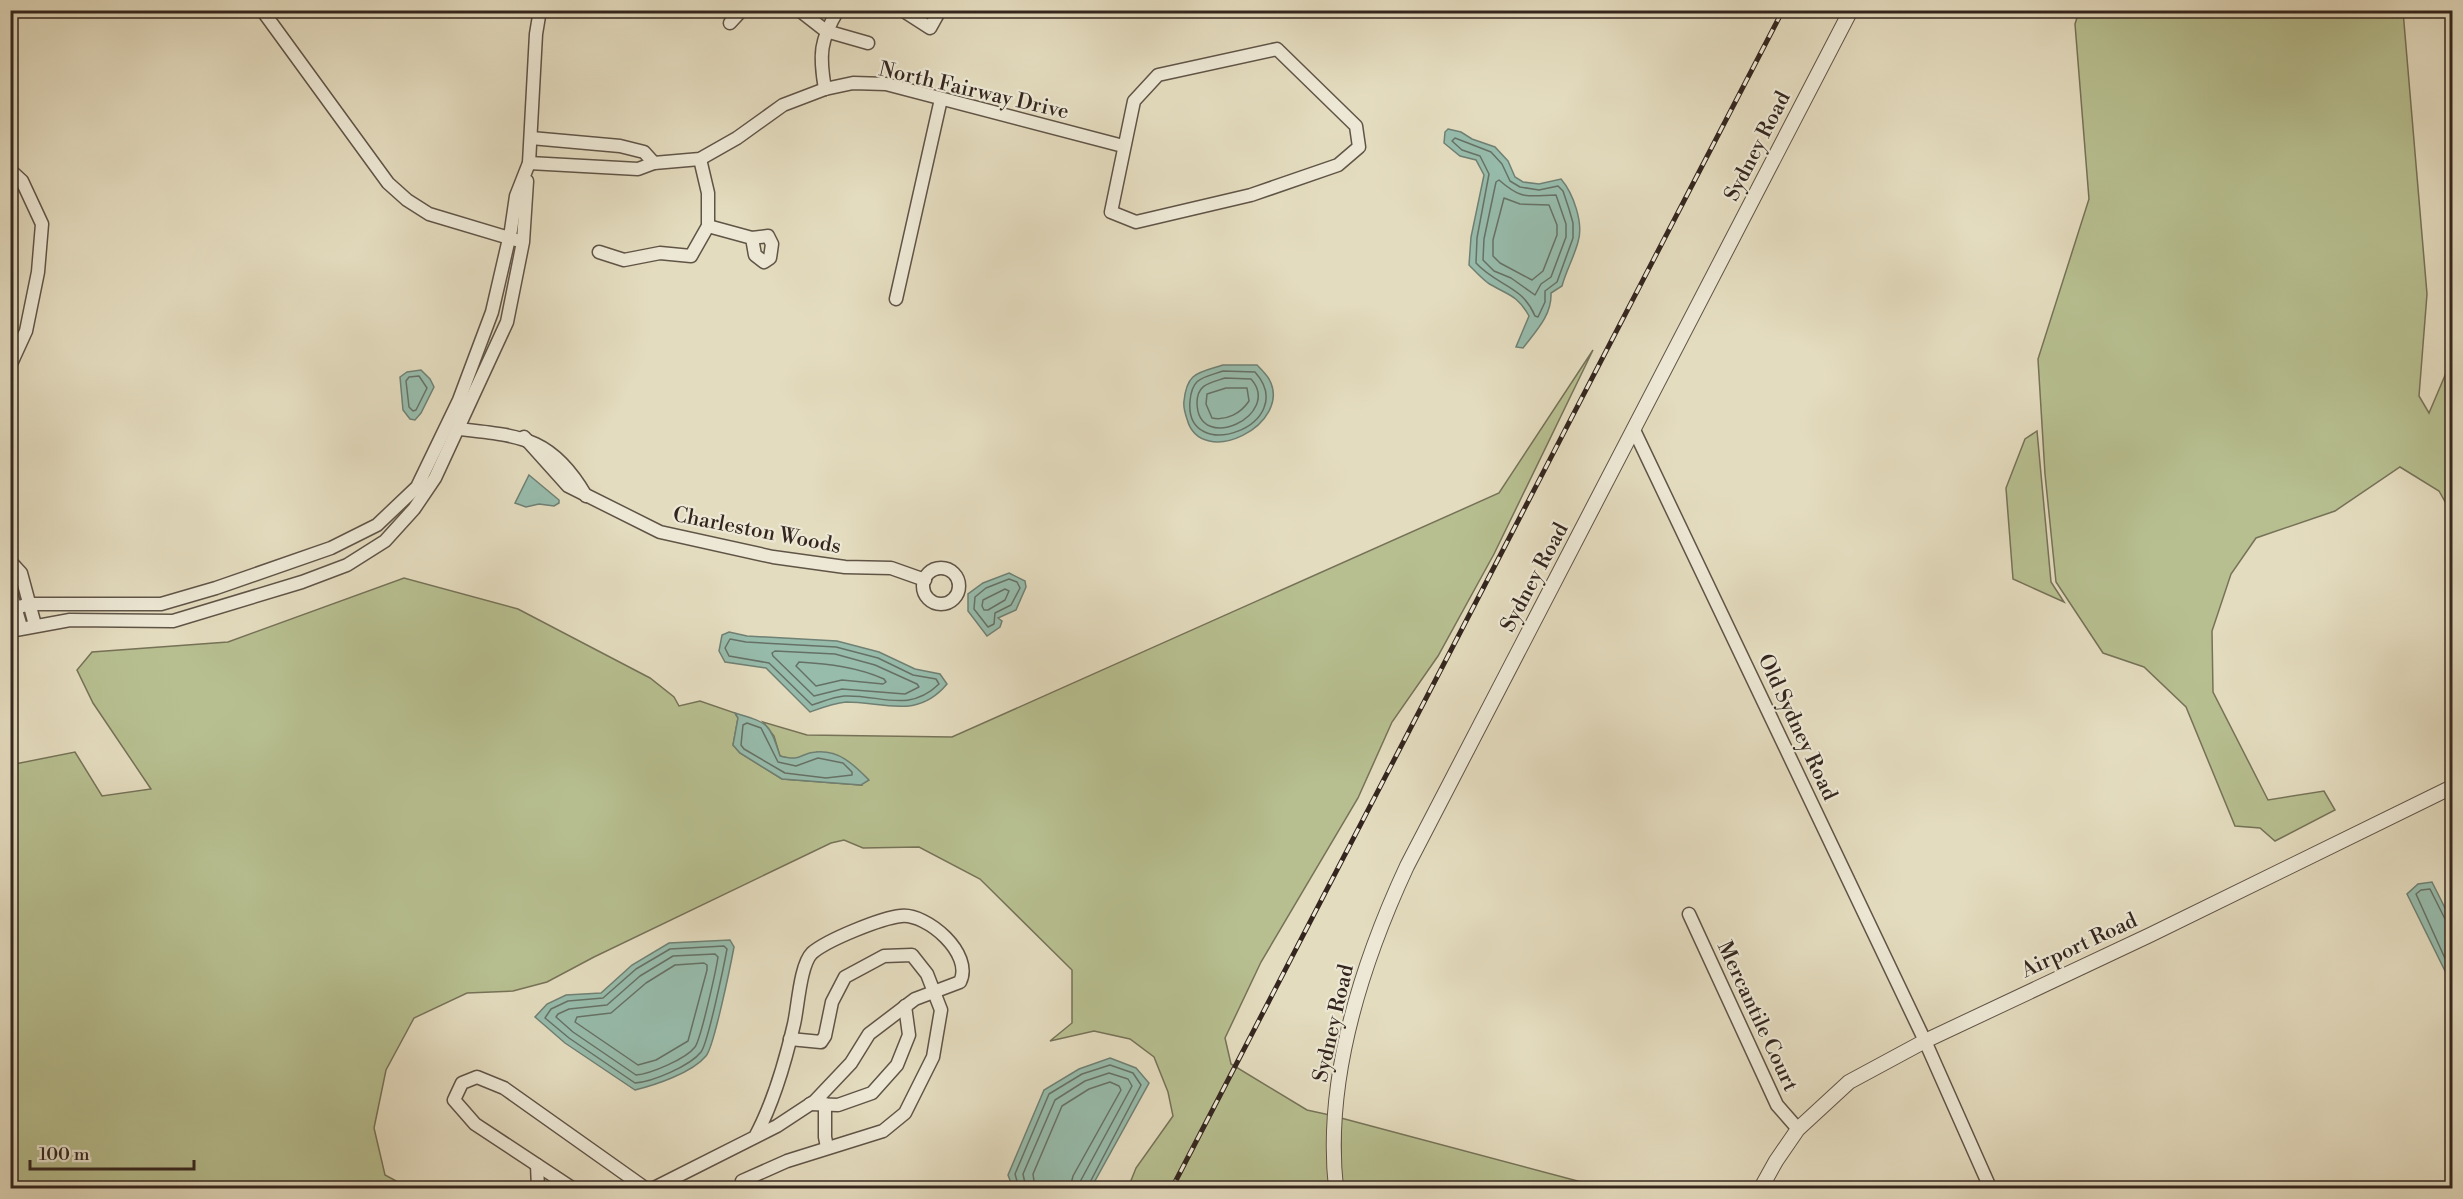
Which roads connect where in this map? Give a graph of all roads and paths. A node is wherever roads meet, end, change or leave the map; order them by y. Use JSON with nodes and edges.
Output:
{"nodes":[{"id":1,"x":262,"y":10,"type":"edge"},
{"id":2,"x":540,"y":10,"type":"edge"},
{"id":3,"x":742,"y":10,"type":"edge"},
{"id":4,"x":799,"y":10,"type":"edge"},
{"id":5,"x":838,"y":10,"type":"edge"},
{"id":6,"x":902,"y":10,"type":"edge"},
{"id":7,"x":940,"y":10,"type":"edge"},
{"id":8,"x":1851,"y":10,"type":"edge"},
{"id":9,"x":730,"y":23,"type":"dead end"},
{"id":10,"x":826,"y":31,"type":"junction"},
{"id":11,"x":868,"y":43,"type":"dead end"},
{"id":12,"x":825,"y":89,"type":"junction"},
{"id":13,"x":941,"y":99,"type":"junction"},
{"id":14,"x":531,"y":138,"type":"junction"},
{"id":15,"x":1123,"y":146,"type":"junction"},
{"id":16,"x":700,"y":159,"type":"junction"},
{"id":17,"x":654,"y":163,"type":"junction"},
{"id":18,"x":528,"y":167,"type":"junction"},
{"id":19,"x":10,"y":170,"type":"edge"},
{"id":20,"x":708,"y":226,"type":"junction"},
{"id":21,"x":509,"y":238,"type":"junction"},
{"id":22,"x":752,"y":238,"type":"dead end"},
{"id":23,"x":523,"y":242,"type":"junction"},
{"id":24,"x":599,"y":252,"type":"dead end"},
{"id":25,"x":896,"y":299,"type":"dead end"},
{"id":26,"x":10,"y":366,"type":"edge"},
{"id":27,"x":459,"y":429,"type":"junction"},
{"id":28,"x":1634,"y":430,"type":"junction"},
{"id":29,"x":10,"y":561,"type":"edge"},
{"id":30,"x":925,"y":580,"type":"dead end"},
{"id":31,"x":10,"y":590,"type":"edge"},
{"id":32,"x":29,"y":604,"type":"junction"},
{"id":33,"x":13,"y":609,"type":"edge"},
{"id":34,"x":35,"y":625,"type":"junction"},
{"id":35,"x":16,"y":629,"type":"edge"},
{"id":36,"x":2452,"y":787,"type":"edge"},
{"id":37,"x":1689,"y":914,"type":"dead end"},
{"id":38,"x":935,"y":991,"type":"junction"},
{"id":39,"x":905,"y":1006,"type":"junction"},
{"id":40,"x":790,"y":1040,"type":"junction"},
{"id":41,"x":1925,"y":1041,"type":"junction"},
{"id":42,"x":810,"y":1104,"type":"junction"},
{"id":43,"x":825,"y":1104,"type":"junction"},
{"id":44,"x":1798,"y":1129,"type":"junction"},
{"id":45,"x":755,"y":1137,"type":"junction"},
{"id":46,"x":827,"y":1147,"type":"junction"},
{"id":47,"x":537,"y":1166,"type":"junction"},
{"id":48,"x":742,"y":1181,"type":"dead end"},
{"id":49,"x":538,"y":1188,"type":"edge"},
{"id":50,"x":572,"y":1188,"type":"edge"},
{"id":51,"x":645,"y":1188,"type":"edge"},
{"id":52,"x":654,"y":1188,"type":"edge"},
{"id":53,"x":1336,"y":1188,"type":"edge"},
{"id":54,"x":1761,"y":1188,"type":"edge"},
{"id":55,"x":1985,"y":1188,"type":"edge"}],
"edges":[{"from":1,"to":21,"type":"street"},
{"from":2,"to":14,"type":"street"},
{"from":3,"to":9,"type":"street"},
{"from":4,"to":10,"type":"street"},
{"from":5,"to":10,"type":"street"},
{"from":6,"to":7,"type":"street"},
{"from":8,"to":28,"type":"street","name":"Sydney Road"},
{"from":10,"to":11,"type":"street"},
{"from":10,"to":12,"type":"street"},
{"from":12,"to":13,"type":"street","name":"North Fairway Drive"},
{"from":12,"to":16,"type":"street","name":"North Fairway Drive"},
{"from":13,"to":15,"type":"street","name":"North Fairway Drive"},
{"from":13,"to":25,"type":"street"},
{"from":14,"to":17,"type":"street"},
{"from":14,"to":18,"type":"street"},
{"from":15,"to":15,"type":"street"},
{"from":16,"to":17,"type":"street","name":"North Fairway Drive"},
{"from":16,"to":20,"type":"street"},
{"from":17,"to":18,"type":"street","name":"North Fairway Drive"},
{"from":18,"to":21,"type":"street"},
{"from":18,"to":23,"type":"street"},
{"from":19,"to":26,"type":"street"},
{"from":20,"to":22,"type":"street"},
{"from":20,"to":24,"type":"street"},
{"from":21,"to":23,"type":"street"},
{"from":21,"to":32,"type":"street"},
{"from":23,"to":27,"type":"street"},
{"from":27,"to":30,"type":"street","name":"Charleston Woods"},
{"from":27,"to":34,"type":"street"},
{"from":28,"to":41,"type":"street","name":"Old Sydney Road"},
{"from":28,"to":53,"type":"street","name":"Sydney Road"},
{"from":29,"to":32,"type":"street"},
{"from":31,"to":33,"type":"street"},
{"from":32,"to":33,"type":"street"},
{"from":32,"to":34,"type":"street"},
{"from":33,"to":35,"type":"street"},
{"from":34,"to":35,"type":"street"},
{"from":36,"to":41,"type":"street","name":"Airport Road"},
{"from":37,"to":44,"type":"street","name":"Mercantile Court"},
{"from":38,"to":39,"type":"street"},
{"from":38,"to":40,"type":"street"},
{"from":38,"to":40,"type":"street"},
{"from":38,"to":46,"type":"street"},
{"from":39,"to":42,"type":"street"},
{"from":39,"to":43,"type":"street"},
{"from":40,"to":45,"type":"street"},
{"from":41,"to":44,"type":"street","name":"Airport Road"},
{"from":41,"to":55,"type":"street","name":"Old Sydney Road"},
{"from":42,"to":43,"type":"street"},
{"from":42,"to":45,"type":"street"},
{"from":43,"to":46,"type":"street"},
{"from":44,"to":54,"type":"street","name":"Airport Road"},
{"from":45,"to":52,"type":"street"},
{"from":46,"to":48,"type":"street"},
{"from":47,"to":49,"type":"street"},
{"from":47,"to":50,"type":"street"},
{"from":47,"to":51,"type":"street"}]}
